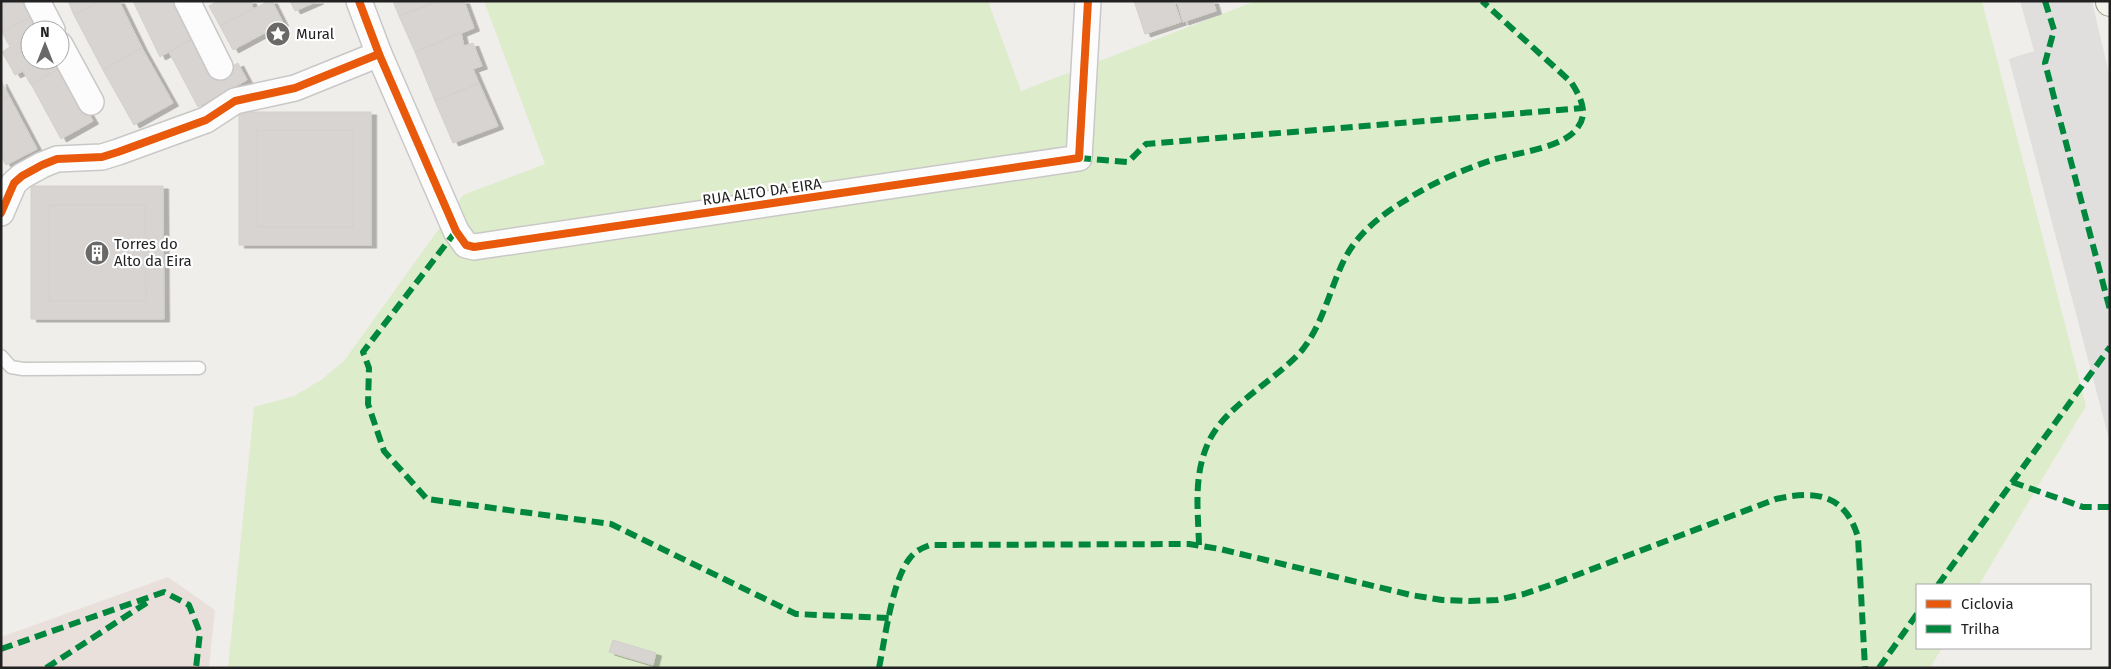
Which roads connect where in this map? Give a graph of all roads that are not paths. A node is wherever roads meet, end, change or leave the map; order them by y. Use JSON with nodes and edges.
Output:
{"nodes":[{"id":1,"x":37,"y":1,"type":"edge"},
{"id":2,"x":187,"y":1,"type":"edge"},
{"id":3,"x":359,"y":1,"type":"edge"},
{"id":4,"x":1088,"y":1,"type":"edge"},
{"id":5,"x":47,"y":20,"type":"edge"},
{"id":6,"x":379,"y":54,"type":"junction"},
{"id":7,"x":70,"y":64,"type":"edge"},
{"id":8,"x":220,"y":67,"type":"dead end"},
{"id":9,"x":90,"y":102,"type":"dead end"},
{"id":10,"x":1,"y":213,"type":"edge"},
{"id":11,"x":1,"y":356,"type":"edge"},
{"id":12,"x":199,"y":368,"type":"dead end"}],
"edges":[{"from":1,"to":5,"type":"street"},
{"from":2,"to":8,"type":"street"},
{"from":3,"to":6,"type":"street"},
{"from":4,"to":6,"type":"street","name":"RUA ALTO DA EIRA"},
{"from":6,"to":10,"type":"street"},
{"from":7,"to":9,"type":"street"},
{"from":11,"to":12,"type":"lane"}]}
